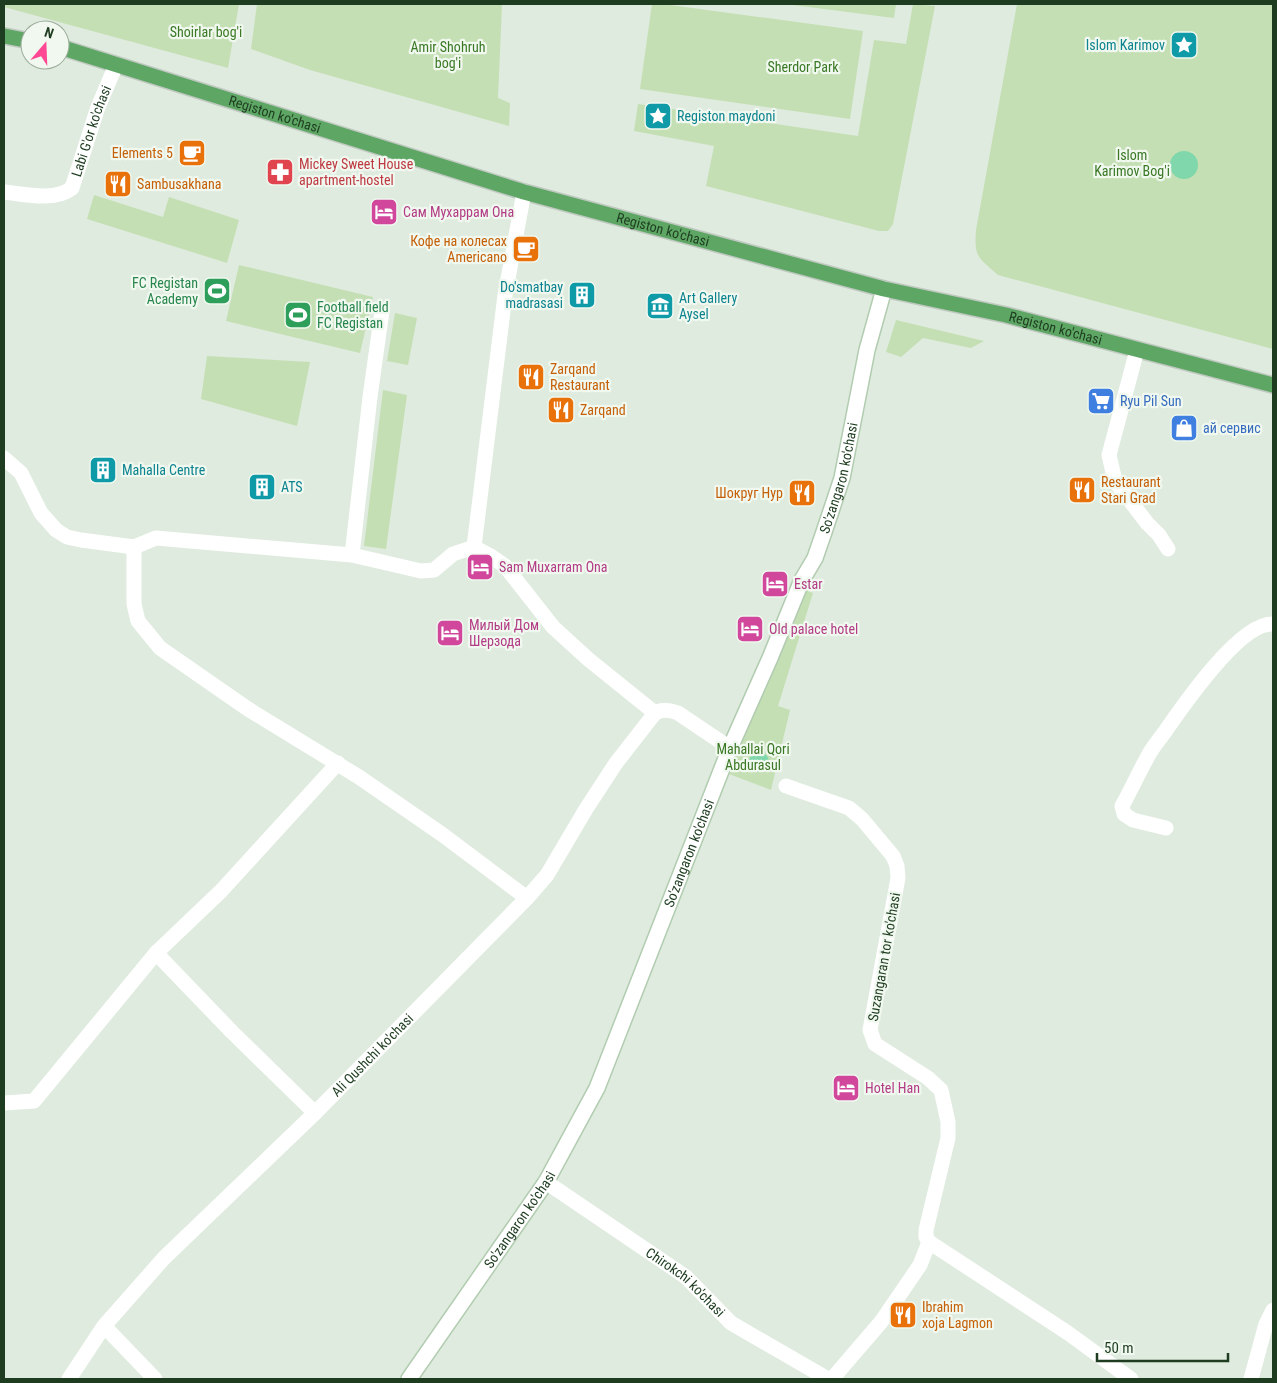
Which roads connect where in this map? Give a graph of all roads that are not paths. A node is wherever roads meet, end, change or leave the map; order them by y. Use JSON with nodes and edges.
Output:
{"nodes":[{"id":1,"x":4,"y":36,"type":"edge"},
{"id":2,"x":20,"y":39,"type":"edge"},
{"id":3,"x":70,"y":51,"type":"edge"},
{"id":4,"x":116,"y":65,"type":"junction"},
{"id":5,"x":4,"y":192,"type":"edge"},
{"id":6,"x":524,"y":192,"type":"junction"},
{"id":7,"x":884,"y":290,"type":"junction"},
{"id":8,"x":382,"y":311,"type":"dead end"},
{"id":9,"x":1137,"y":350,"type":"junction"},
{"id":10,"x":1273,"y":385,"type":"edge"},
{"id":11,"x":4,"y":459,"type":"edge"},
{"id":12,"x":134,"y":547,"type":"junction"},
{"id":13,"x":474,"y":547,"type":"junction"},
{"id":14,"x":1168,"y":549,"type":"dead end"},
{"id":15,"x":352,"y":555,"type":"junction"},
{"id":16,"x":1273,"y":624,"type":"edge"},
{"id":17,"x":654,"y":713,"type":"junction"},
{"id":18,"x":730,"y":748,"type":"junction"},
{"id":19,"x":338,"y":762,"type":"junction"},
{"id":20,"x":786,"y":786,"type":"dead end"},
{"id":21,"x":1166,"y":828,"type":"dead end"},
{"id":22,"x":527,"y":898,"type":"junction"},
{"id":23,"x":156,"y":953,"type":"junction"},
{"id":24,"x":4,"y":1104,"type":"edge"},
{"id":25,"x":315,"y":1113,"type":"junction"},
{"id":26,"x":546,"y":1182,"type":"junction"},
{"id":27,"x":929,"y":1242,"type":"junction"},
{"id":28,"x":1273,"y":1310,"type":"edge"},
{"id":29,"x":105,"y":1327,"type":"junction"},
{"id":30,"x":69,"y":1379,"type":"edge"},
{"id":31,"x":155,"y":1379,"type":"edge"},
{"id":32,"x":409,"y":1379,"type":"edge"},
{"id":33,"x":828,"y":1379,"type":"edge"},
{"id":34,"x":832,"y":1379,"type":"edge"},
{"id":35,"x":1131,"y":1379,"type":"edge"},
{"id":36,"x":1251,"y":1379,"type":"edge"}],
"edges":[{"from":1,"to":2,"type":"main road"},
{"from":3,"to":4,"type":"main road","name":"Registon ko'chasi"},
{"from":4,"to":5,"type":"street","name":"Labi G'or ko'chasi"},
{"from":4,"to":6,"type":"main road","name":"Registon ko'chasi"},
{"from":6,"to":7,"type":"main road","name":"Registon ko'chasi"},
{"from":6,"to":13,"type":"street"},
{"from":7,"to":9,"type":"main road","name":"Registon ko'chasi"},
{"from":7,"to":18,"type":"street","name":"So'zangaron ko'chasi"},
{"from":8,"to":15,"type":"street"},
{"from":9,"to":10,"type":"main road","name":"Registon ko'chasi"},
{"from":9,"to":14,"type":"street"},
{"from":11,"to":12,"type":"street"},
{"from":12,"to":15,"type":"street"},
{"from":12,"to":19,"type":"street"},
{"from":13,"to":15,"type":"street"},
{"from":13,"to":17,"type":"street"},
{"from":16,"to":21,"type":"street"},
{"from":17,"to":18,"type":"street"},
{"from":17,"to":22,"type":"street","name":"Ali Qushchi ko'chasi"},
{"from":18,"to":26,"type":"street","name":"So'zangaron ko'chasi"},
{"from":19,"to":22,"type":"street"},
{"from":19,"to":23,"type":"street"},
{"from":20,"to":27,"type":"street","name":"Suzangaran tor ko'chasi"},
{"from":22,"to":25,"type":"street","name":"Ali Qushchi ko'chasi"},
{"from":23,"to":24,"type":"street"},
{"from":23,"to":25,"type":"street"},
{"from":25,"to":29,"type":"street","name":"Ali Qushchi ko'chasi"},
{"from":26,"to":32,"type":"street","name":"So'zangaron ko'chasi"},
{"from":26,"to":33,"type":"street","name":"Chirokchi ko'chasi"},
{"from":27,"to":34,"type":"street"},
{"from":27,"to":35,"type":"street"},
{"from":28,"to":36,"type":"street"},
{"from":29,"to":30,"type":"street","name":"Ali Qushchi ko'chasi"},
{"from":29,"to":31,"type":"street"}]}
